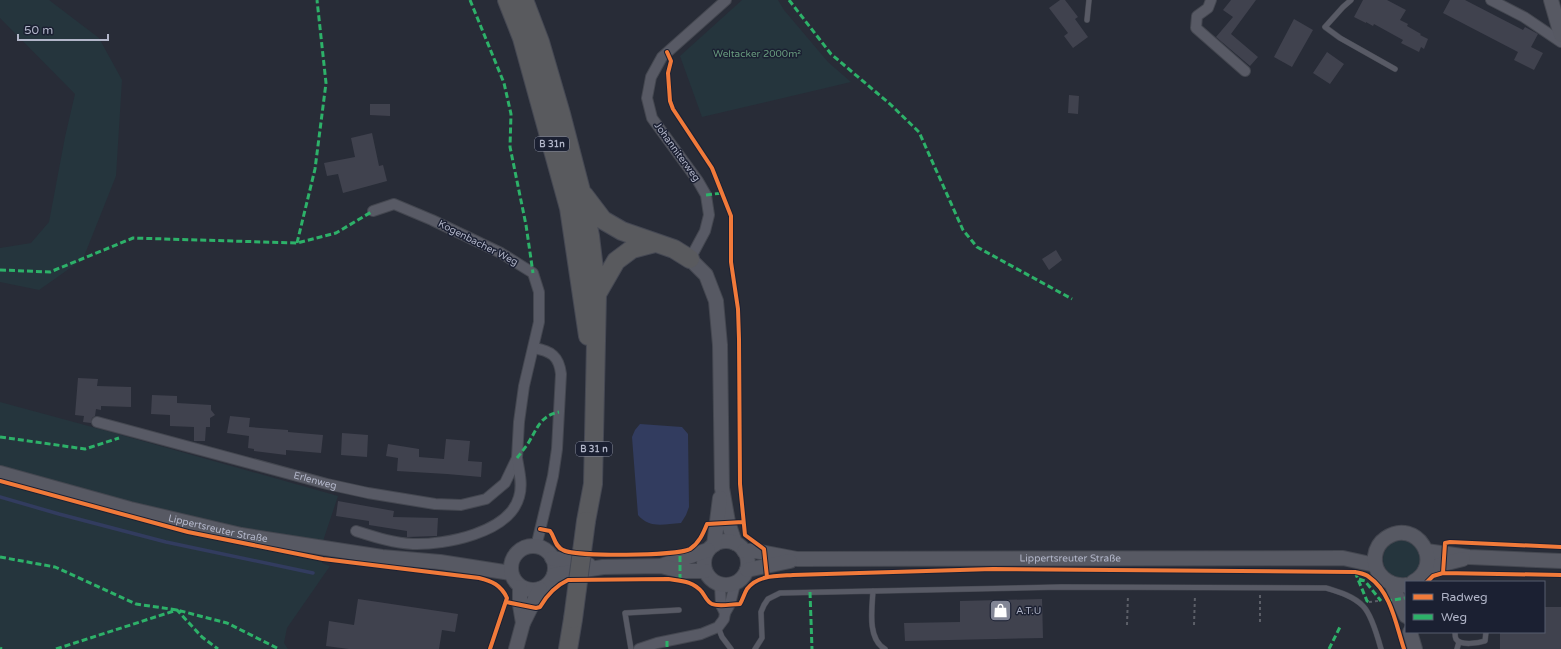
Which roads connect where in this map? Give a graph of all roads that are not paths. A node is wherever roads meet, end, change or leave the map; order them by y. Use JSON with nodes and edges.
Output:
{"nodes":[{"id":1,"x":507,"y":0,"type":"edge"},
{"id":2,"x":524,"y":0,"type":"edge"},
{"id":3,"x":726,"y":0,"type":"edge"},
{"id":4,"x":1089,"y":0,"type":"edge"},
{"id":5,"x":1211,"y":0,"type":"edge"},
{"id":6,"x":1351,"y":0,"type":"edge"},
{"id":7,"x":1491,"y":0,"type":"edge"},
{"id":8,"x":1551,"y":0,"type":"edge"},
{"id":9,"x":1087,"y":20,"type":"dead end"},
{"id":10,"x":1561,"y":35,"type":"edge"},
{"id":11,"x":1561,"y":42,"type":"edge"},
{"id":12,"x":1395,"y":69,"type":"dead end"},
{"id":13,"x":1245,"y":71,"type":"dead end"},
{"id":14,"x":581,"y":191,"type":"junction"},
{"id":15,"x":374,"y":211,"type":"dead end"},
{"id":16,"x":655,"y":243,"type":"junction"},
{"id":17,"x":690,"y":259,"type":"junction"},
{"id":18,"x":597,"y":294,"type":"junction"},
{"id":19,"x":534,"y":348,"type":"junction"},
{"id":20,"x":594,"y":376,"type":"junction"},
{"id":21,"x":97,"y":422,"type":"dead end"},
{"id":22,"x":517,"y":458,"type":"junction"},
{"id":23,"x":0,"y":473,"type":"edge"},
{"id":24,"x":722,"y":488,"type":"junction"},
{"id":25,"x":356,"y":532,"type":"dead end"},
{"id":26,"x":536,"y":547,"type":"junction"},
{"id":27,"x":711,"y":547,"type":"junction"},
{"id":28,"x":740,"y":547,"type":"junction"},
{"id":29,"x":1377,"y":547,"type":"junction"},
{"id":30,"x":1426,"y":551,"type":"junction"},
{"id":31,"x":552,"y":558,"type":"junction"},
{"id":32,"x":1343,"y":558,"type":"junction"},
{"id":33,"x":1470,"y":558,"type":"junction"},
{"id":34,"x":797,"y":559,"type":"junction"},
{"id":35,"x":1561,"y":561,"type":"edge"},
{"id":36,"x":1375,"y":565,"type":"junction"},
{"id":37,"x":661,"y":566,"type":"junction"},
{"id":38,"x":511,"y":567,"type":"junction"},
{"id":39,"x":603,"y":567,"type":"junction"},
{"id":40,"x":747,"y":570,"type":"junction"},
{"id":41,"x":1425,"y":570,"type":"junction"},
{"id":42,"x":705,"y":571,"type":"junction"},
{"id":43,"x":554,"y":575,"type":"junction"},
{"id":44,"x":1414,"y":581,"type":"edge"},
{"id":45,"x":1391,"y":583,"type":"junction"},
{"id":46,"x":735,"y":584,"type":"junction"},
{"id":47,"x":720,"y":585,"type":"junction"},
{"id":48,"x":1405,"y":585,"type":"edge"},
{"id":49,"x":520,"y":587,"type":"junction"},
{"id":50,"x":540,"y":589,"type":"junction"},
{"id":51,"x":873,"y":590,"type":"junction"},
{"id":52,"x":679,"y":610,"type":"dead end"},
{"id":53,"x":725,"y":613,"type":"junction"},
{"id":54,"x":1405,"y":614,"type":"edge"},
{"id":55,"x":523,"y":623,"type":"junction"},
{"id":56,"x":718,"y":627,"type":"junction"},
{"id":57,"x":1410,"y":633,"type":"edge"},
{"id":58,"x":1455,"y":633,"type":"edge"},
{"id":59,"x":1486,"y":633,"type":"edge"},
{"id":60,"x":1459,"y":642,"type":"junction"},
{"id":61,"x":516,"y":649,"type":"edge"},
{"id":62,"x":568,"y":649,"type":"edge"},
{"id":63,"x":631,"y":649,"type":"edge"},
{"id":64,"x":639,"y":649,"type":"edge"},
{"id":65,"x":731,"y":649,"type":"edge"},
{"id":66,"x":755,"y":649,"type":"edge"},
{"id":67,"x":885,"y":649,"type":"edge"},
{"id":68,"x":1381,"y":649,"type":"edge"},
{"id":69,"x":1415,"y":649,"type":"edge"},
{"id":70,"x":1457,"y":649,"type":"edge"}],
"edges":[{"from":1,"to":20,"type":"highway","number":"B 31n"},
{"from":2,"to":14,"type":"highway","number":"B 31n"},
{"from":3,"to":17,"type":"street","name":"Johanniterweg"},
{"from":4,"to":9,"type":"lane"},
{"from":5,"to":13,"type":"street"},
{"from":6,"to":12,"type":"lane"},
{"from":7,"to":11,"type":"street"},
{"from":8,"to":10,"type":"main road"},
{"from":14,"to":16,"type":"highway","number":"B 31n"},
{"from":14,"to":18,"type":"highway","number":"B 31n"},
{"from":15,"to":19,"type":"street","name":"Kogenbacher Weg"},
{"from":16,"to":17,"type":"highway"},
{"from":16,"to":18,"type":"highway","number":"B 31n"},
{"from":17,"to":24,"type":"main road"},
{"from":18,"to":20,"type":"highway","number":"B 31n"},
{"from":19,"to":22,"type":"street","name":"Erlenweg"},
{"from":19,"to":26,"type":"street"},
{"from":20,"to":62,"type":"highway","number":"B 31 n","bridge":true},
{"from":21,"to":22,"type":"street","name":"Erlenweg"},
{"from":22,"to":25,"type":"street","name":"Erlenweg"},
{"from":23,"to":38,"type":"main road","name":"Lippertsreuter Straße"},
{"from":24,"to":27,"type":"main road"},
{"from":24,"to":28,"type":"main road"},
{"from":26,"to":31,"type":"main road"},
{"from":26,"to":38,"type":"main road"},
{"from":27,"to":28,"type":"main road"},
{"from":27,"to":37,"type":"main road"},
{"from":27,"to":42,"type":"main road"},
{"from":28,"to":34,"type":"main road","name":"Lippertsreuter Straße"},
{"from":28,"to":40,"type":"main road"},
{"from":29,"to":30,"type":"main road"},
{"from":29,"to":32,"type":"main road","name":"Lippertsreuter Straße"},
{"from":29,"to":36,"type":"main road"},
{"from":30,"to":33,"type":"main road"},
{"from":30,"to":41,"type":"main road"},
{"from":31,"to":39,"type":"main road"},
{"from":31,"to":43,"type":"main road"},
{"from":32,"to":34,"type":"main road","name":"Lippertsreuter Straße"},
{"from":32,"to":36,"type":"main road","name":"Lippertsreuter Straße"},
{"from":33,"to":35,"type":"main road"},
{"from":33,"to":41,"type":"main road"},
{"from":34,"to":40,"type":"main road","name":"Lippertsreuter Straße"},
{"from":36,"to":45,"type":"main road"},
{"from":37,"to":39,"type":"main road"},
{"from":37,"to":42,"type":"main road"},
{"from":38,"to":49,"type":"main road"},
{"from":39,"to":43,"type":"main road"},
{"from":40,"to":46,"type":"main road"},
{"from":41,"to":44,"type":"main road"},
{"from":42,"to":47,"type":"main road"},
{"from":43,"to":50,"type":"main road"},
{"from":45,"to":48,"type":"main road"},
{"from":45,"to":54,"type":"main road"},
{"from":46,"to":47,"type":"main road"},
{"from":46,"to":53,"type":"street"},
{"from":47,"to":53,"type":"street"},
{"from":49,"to":50,"type":"main road"},
{"from":49,"to":55,"type":"main road"},
{"from":50,"to":55,"type":"main road"},
{"from":51,"to":66,"type":"lane"},
{"from":51,"to":67,"type":"lane"},
{"from":51,"to":68,"type":"lane"},
{"from":52,"to":63,"type":"lane"},
{"from":53,"to":56,"type":"street"},
{"from":55,"to":61,"type":"main road"},
{"from":56,"to":64,"type":"street"},
{"from":56,"to":65,"type":"lane"},
{"from":57,"to":69,"type":"main road"},
{"from":58,"to":60,"type":"lane"},
{"from":59,"to":60,"type":"lane"},
{"from":60,"to":70,"type":"lane"}]}
